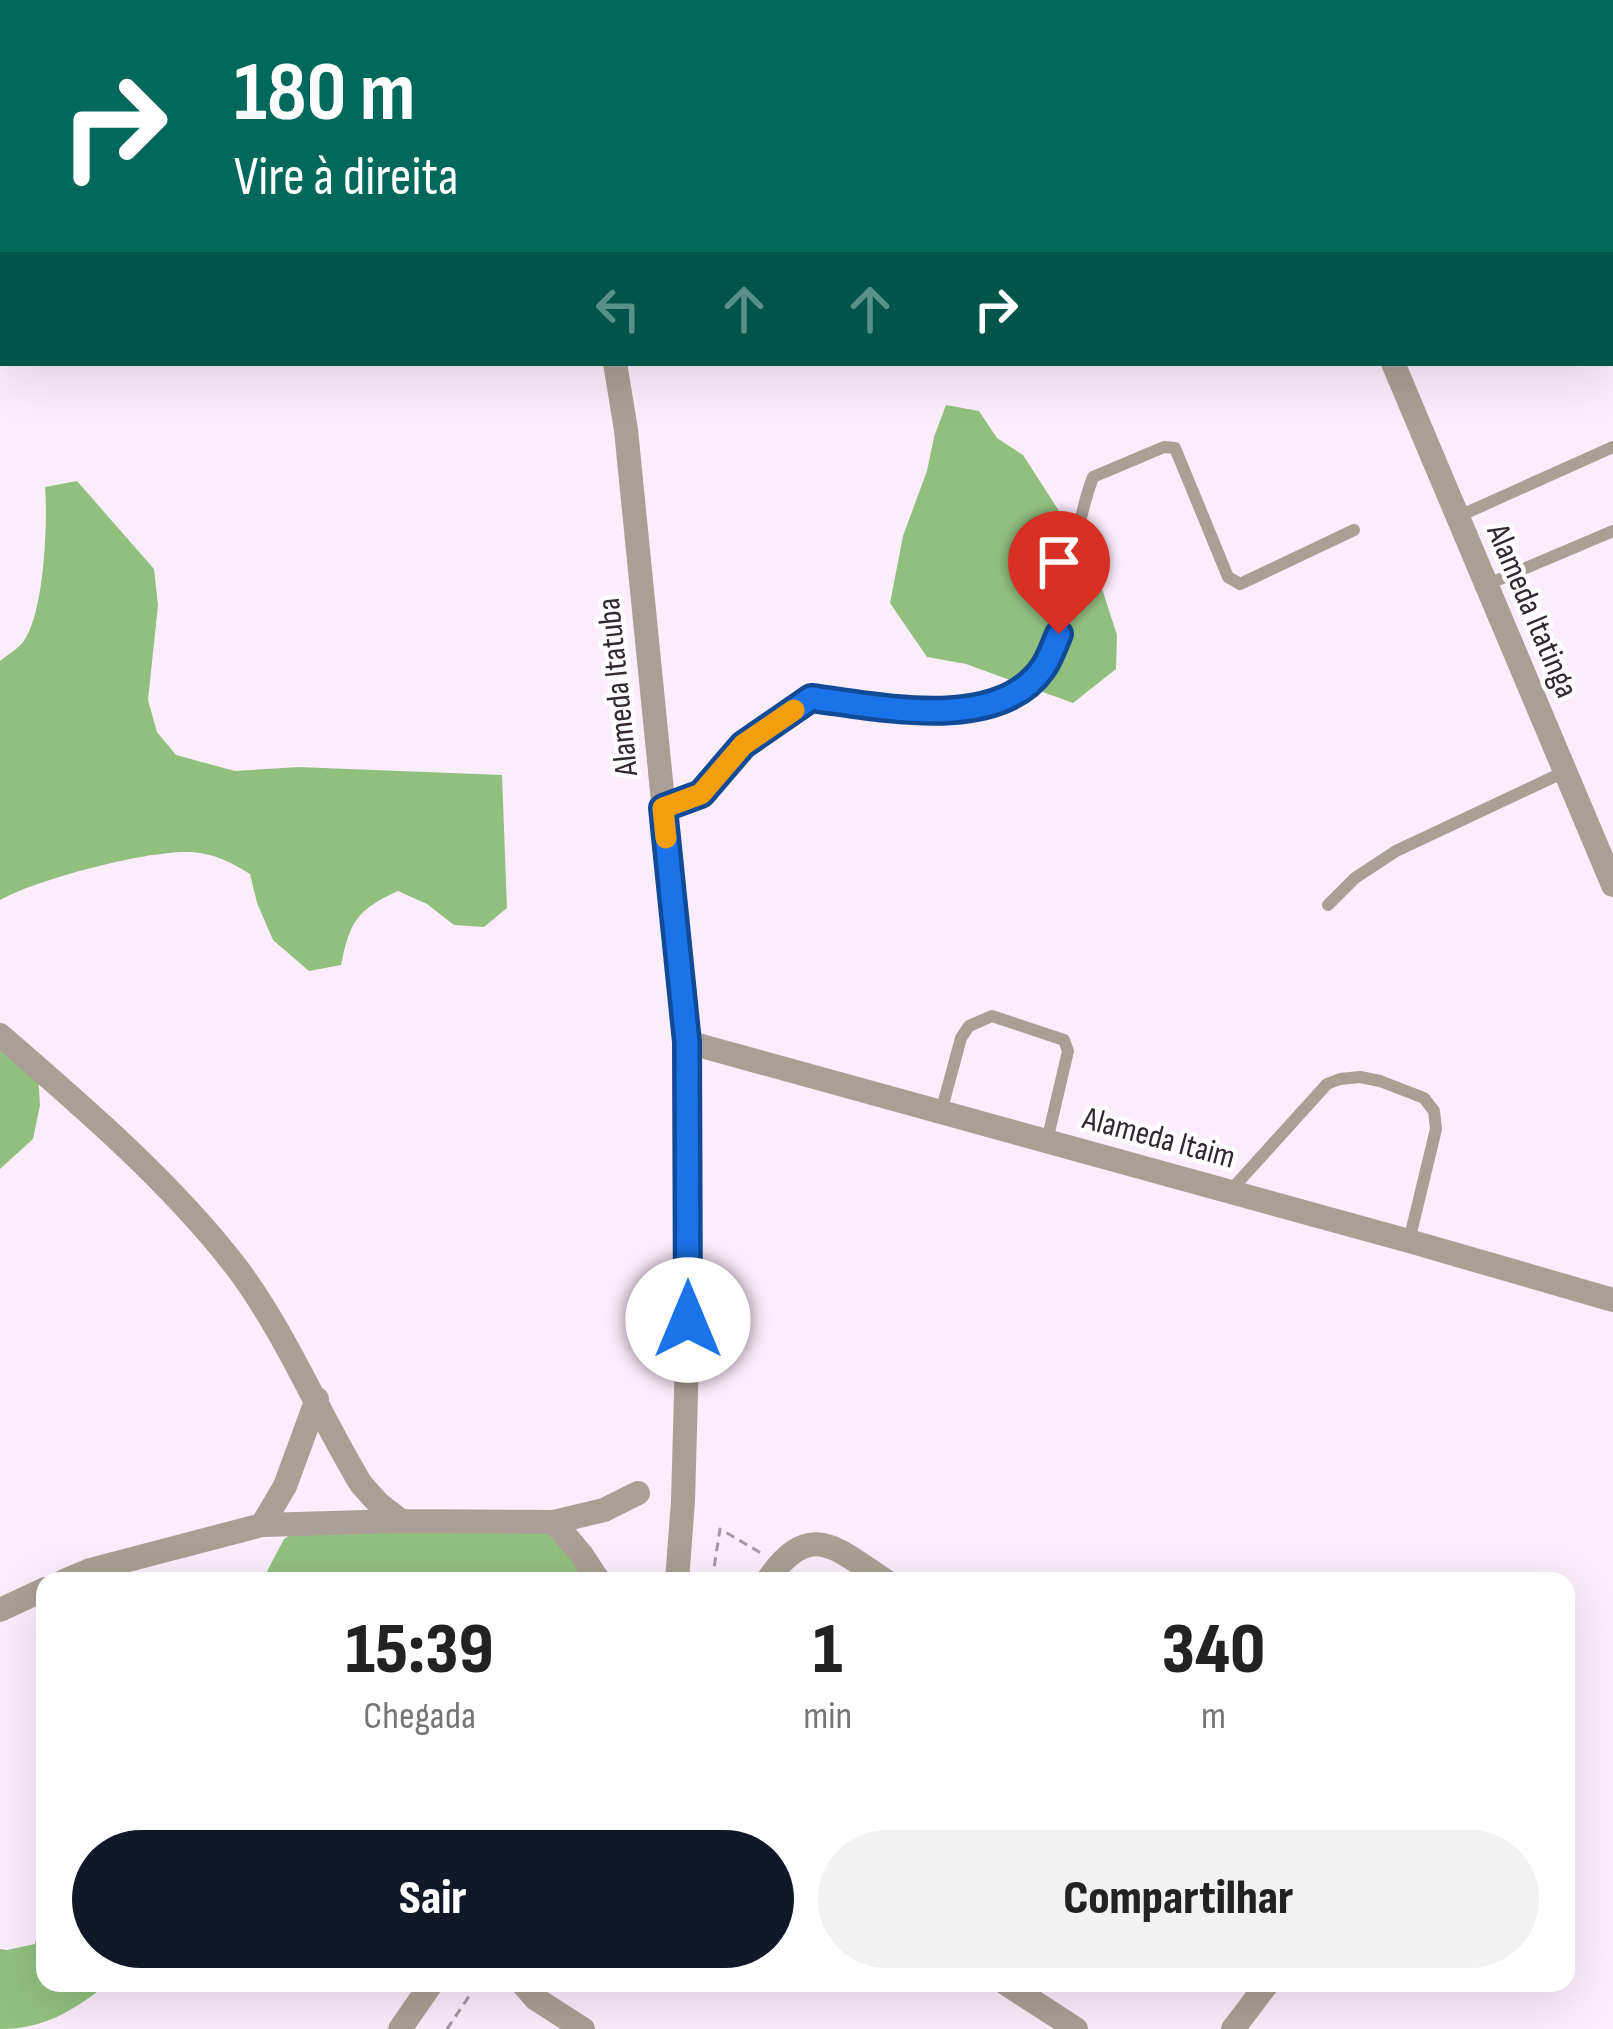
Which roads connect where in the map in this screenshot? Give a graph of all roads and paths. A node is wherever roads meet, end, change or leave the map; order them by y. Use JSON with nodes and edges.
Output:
{"nodes":[{"id":1,"x":615,"y":366,"type":"edge"},
{"id":2,"x":1394,"y":366,"type":"edge"},
{"id":3,"x":1613,"y":447,"type":"edge"},
{"id":4,"x":1456,"y":517,"type":"junction"},
{"id":5,"x":1354,"y":530,"type":"dead end"},
{"id":6,"x":1613,"y":531,"type":"edge"},
{"id":7,"x":1485,"y":585,"type":"junction"},
{"id":8,"x":1564,"y":772,"type":"junction"},
{"id":9,"x":663,"y":808,"type":"junction"},
{"id":10,"x":1613,"y":884,"type":"edge"},
{"id":11,"x":1328,"y":905,"type":"dead end"},
{"id":12,"x":0,"y":1035,"type":"edge"},
{"id":13,"x":687,"y":1042,"type":"junction"},
{"id":14,"x":941,"y":1112,"type":"junction"},
{"id":15,"x":1047,"y":1141,"type":"junction"},
{"id":16,"x":1230,"y":1192,"type":"junction"},
{"id":17,"x":1408,"y":1241,"type":"junction"},
{"id":18,"x":1613,"y":1300,"type":"edge"},
{"id":19,"x":317,"y":1399,"type":"junction"},
{"id":20,"x":638,"y":1493,"type":"dead end"},
{"id":21,"x":401,"y":1522,"type":"junction"},
{"id":22,"x":554,"y":1522,"type":"junction"},
{"id":23,"x":262,"y":1525,"type":"junction"},
{"id":24,"x":85,"y":1572,"type":"edge"},
{"id":25,"x":593,"y":1572,"type":"edge"},
{"id":26,"x":677,"y":1572,"type":"edge"},
{"id":27,"x":713,"y":1572,"type":"edge"},
{"id":28,"x":773,"y":1572,"type":"edge"},
{"id":29,"x":872,"y":1572,"type":"edge"},
{"id":30,"x":36,"y":1593,"type":"edge"},
{"id":31,"x":0,"y":1610,"type":"edge"},
{"id":32,"x":426,"y":1992,"type":"edge"},
{"id":33,"x":472,"y":1992,"type":"edge"},
{"id":34,"x":530,"y":1992,"type":"edge"},
{"id":35,"x":1020,"y":1992,"type":"edge"},
{"id":36,"x":1261,"y":1992,"type":"edge"},
{"id":37,"x":400,"y":2029,"type":"edge"},
{"id":38,"x":447,"y":2029,"type":"edge"},
{"id":39,"x":583,"y":2029,"type":"edge"},
{"id":40,"x":1076,"y":2029,"type":"edge"},
{"id":41,"x":1233,"y":2029,"type":"edge"}],
"edges":[{"from":1,"to":9,"type":"street","name":"Alameda Itatuba"},
{"from":2,"to":4,"type":"street","name":"Alameda Itatinga"},
{"from":3,"to":4,"type":"lane"},
{"from":4,"to":7,"type":"street","name":"Alameda Itatinga"},
{"from":5,"to":9,"type":"lane"},
{"from":6,"to":7,"type":"lane"},
{"from":7,"to":8,"type":"street","name":"Alameda Itatinga"},
{"from":8,"to":10,"type":"street","name":"Alameda Itatinga"},
{"from":8,"to":11,"type":"lane"},
{"from":9,"to":13,"type":"street","name":"Alameda Itatuba"},
{"from":12,"to":19,"type":"street"},
{"from":13,"to":14,"type":"street","name":"Alameda Itaim"},
{"from":13,"to":26,"type":"street","name":"Alameda Itatuba"},
{"from":14,"to":15,"type":"street","name":"Alameda Itaim"},
{"from":14,"to":15,"type":"lane"},
{"from":15,"to":16,"type":"street","name":"Alameda Itaim"},
{"from":16,"to":17,"type":"street","name":"Alameda Itaim"},
{"from":16,"to":17,"type":"lane"},
{"from":17,"to":18,"type":"street","name":"Alameda Itaim"},
{"from":19,"to":21,"type":"street"},
{"from":19,"to":23,"type":"street"},
{"from":20,"to":22,"type":"street"},
{"from":21,"to":22,"type":"street"},
{"from":21,"to":23,"type":"street"},
{"from":22,"to":25,"type":"street"},
{"from":23,"to":24,"type":"street"},
{"from":27,"to":28,"type":"path"},
{"from":28,"to":29,"type":"street"},
{"from":30,"to":31,"type":"street"},
{"from":32,"to":37,"type":"street"},
{"from":33,"to":38,"type":"path"},
{"from":34,"to":39,"type":"street"},
{"from":35,"to":40,"type":"street"},
{"from":36,"to":41,"type":"street"}]}
